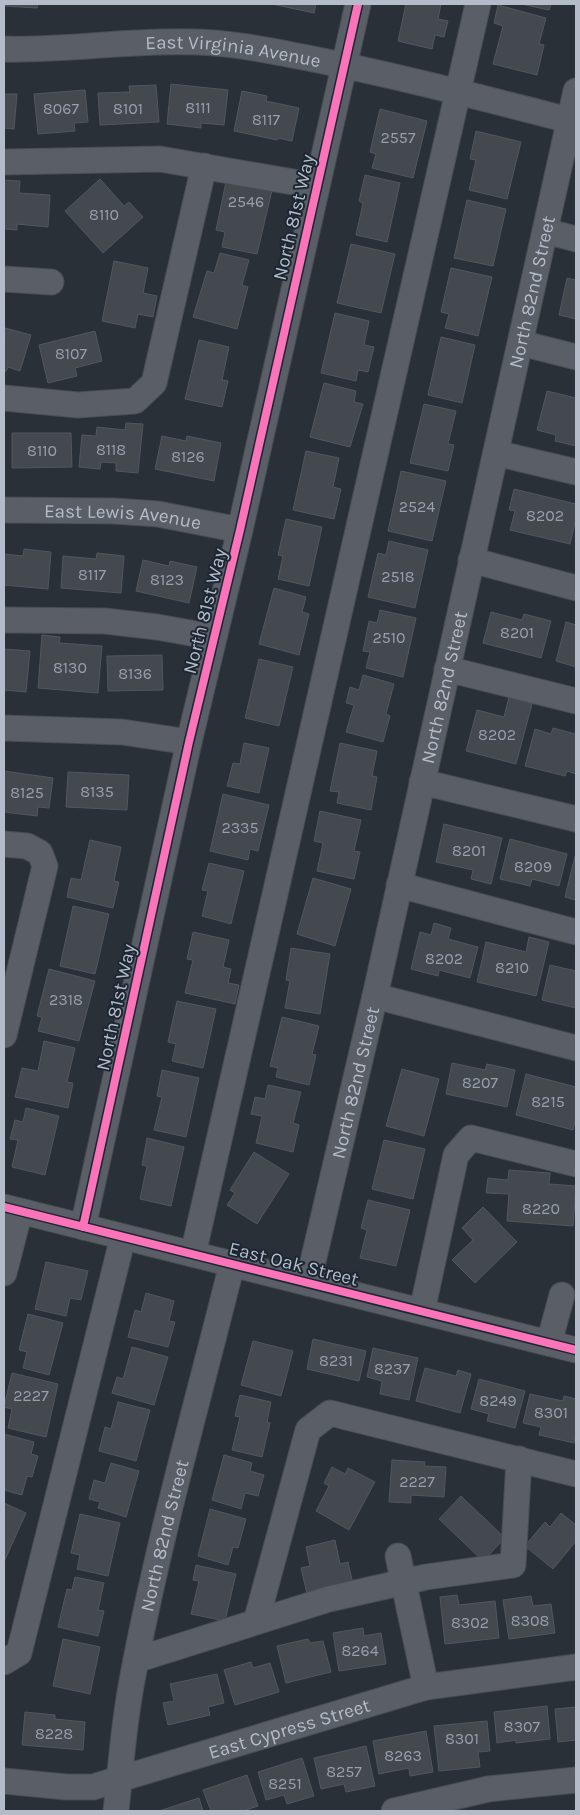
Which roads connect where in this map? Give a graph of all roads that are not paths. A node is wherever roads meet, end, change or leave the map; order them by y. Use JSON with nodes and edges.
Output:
{"nodes":[{"id":1,"x":358,"y":4,"type":"edge"},
{"id":2,"x":478,"y":4,"type":"edge"},
{"id":3,"x":4,"y":49,"type":"edge"},
{"id":4,"x":344,"y":65,"type":"junction"},
{"id":5,"x":576,"y":91,"type":"edge"},
{"id":6,"x":458,"y":93,"type":"junction"},
{"id":7,"x":573,"y":121,"type":"edge"},
{"id":8,"x":4,"y":162,"type":"edge"},
{"id":9,"x":204,"y":166,"type":"junction"},
{"id":10,"x":316,"y":186,"type":"junction"},
{"id":11,"x":545,"y":231,"type":"junction"},
{"id":12,"x":576,"y":239,"type":"edge"},
{"id":13,"x":4,"y":279,"type":"edge"},
{"id":14,"x":51,"y":282,"type":"dead end"},
{"id":15,"x":521,"y":343,"type":"junction"},
{"id":16,"x":576,"y":357,"type":"edge"},
{"id":17,"x":4,"y":398,"type":"edge"},
{"id":18,"x":496,"y":453,"type":"junction"},
{"id":19,"x":576,"y":472,"type":"edge"},
{"id":20,"x":4,"y":510,"type":"edge"},
{"id":21,"x":240,"y":530,"type":"junction"},
{"id":22,"x":471,"y":560,"type":"junction"},
{"id":23,"x":576,"y":588,"type":"edge"},
{"id":24,"x":4,"y":620,"type":"edge"},
{"id":25,"x":213,"y":637,"type":"junction"},
{"id":26,"x":447,"y":669,"type":"junction"},
{"id":27,"x":576,"y":701,"type":"edge"},
{"id":28,"x":4,"y":728,"type":"edge"},
{"id":29,"x":190,"y":742,"type":"junction"},
{"id":30,"x":422,"y":782,"type":"junction"},
{"id":31,"x":576,"y":818,"type":"edge"},
{"id":32,"x":4,"y":844,"type":"edge"},
{"id":33,"x":399,"y":885,"type":"junction"},
{"id":34,"x":576,"y":932,"type":"edge"},
{"id":35,"x":375,"y":996,"type":"junction"},
{"id":36,"x":4,"y":1035,"type":"edge"},
{"id":37,"x":576,"y":1048,"type":"edge"},
{"id":38,"x":576,"y":1164,"type":"edge"},
{"id":39,"x":12,"y":1209,"type":"edge"},
{"id":40,"x":83,"y":1227,"type":"junction"},
{"id":41,"x":123,"y":1237,"type":"junction"},
{"id":42,"x":193,"y":1254,"type":"junction"},
{"id":43,"x":232,"y":1264,"type":"junction"},
{"id":44,"x":4,"y":1273,"type":"edge"},
{"id":45,"x":308,"y":1283,"type":"junction"},
{"id":46,"x":562,"y":1295,"type":"dead end"},
{"id":47,"x":422,"y":1311,"type":"junction"},
{"id":48,"x":550,"y":1343,"type":"junction"},
{"id":49,"x":576,"y":1350,"type":"edge"},
{"id":50,"x":519,"y":1460,"type":"junction"},
{"id":51,"x":576,"y":1474,"type":"edge"},
{"id":52,"x":398,"y":1556,"type":"dead end"},
{"id":53,"x":404,"y":1582,"type":"junction"},
{"id":54,"x":256,"y":1622,"type":"junction"},
{"id":55,"x":136,"y":1660,"type":"junction"},
{"id":56,"x":4,"y":1662,"type":"edge"},
{"id":57,"x":576,"y":1667,"type":"edge"},
{"id":58,"x":426,"y":1687,"type":"junction"},
{"id":59,"x":119,"y":1779,"type":"junction"},
{"id":60,"x":576,"y":1780,"type":"edge"},
{"id":61,"x":4,"y":1781,"type":"edge"},
{"id":62,"x":116,"y":1811,"type":"edge"},
{"id":63,"x":394,"y":1811,"type":"edge"}],
"edges":[{"from":1,"to":4,"type":"street","name":"North 81st Way"},
{"from":2,"to":6,"type":"street"},
{"from":3,"to":4,"type":"street","name":"East Virginia Avenue"},
{"from":4,"to":6,"type":"street","name":"East Virginia Avenue"},
{"from":4,"to":10,"type":"street","name":"North 81st Way"},
{"from":5,"to":7,"type":"street","name":"North 82nd Street"},
{"from":6,"to":7,"type":"street","name":"East Virginia Avenue"},
{"from":6,"to":42,"type":"street"},
{"from":7,"to":11,"type":"street","name":"North 82nd Street"},
{"from":8,"to":9,"type":"street"},
{"from":9,"to":10,"type":"street"},
{"from":9,"to":17,"type":"street"},
{"from":10,"to":21,"type":"street","name":"North 81st Way"},
{"from":11,"to":12,"type":"street"},
{"from":11,"to":15,"type":"street","name":"North 82nd Street"},
{"from":13,"to":14,"type":"street"},
{"from":15,"to":16,"type":"street"},
{"from":15,"to":18,"type":"street","name":"North 82nd Street"},
{"from":18,"to":19,"type":"street"},
{"from":18,"to":22,"type":"street","name":"North 82nd Street"},
{"from":20,"to":21,"type":"street","name":"East Lewis Avenue"},
{"from":21,"to":25,"type":"street","name":"North 81st Way"},
{"from":22,"to":23,"type":"street"},
{"from":22,"to":26,"type":"street","name":"North 82nd Street"},
{"from":24,"to":25,"type":"street"},
{"from":25,"to":29,"type":"street","name":"North 81st Way"},
{"from":26,"to":27,"type":"street"},
{"from":26,"to":30,"type":"street","name":"North 82nd Street"},
{"from":28,"to":29,"type":"street"},
{"from":29,"to":40,"type":"street","name":"North 81st Way"},
{"from":30,"to":31,"type":"street"},
{"from":30,"to":33,"type":"street","name":"North 82nd Street"},
{"from":32,"to":36,"type":"street"},
{"from":33,"to":34,"type":"street"},
{"from":33,"to":35,"type":"street","name":"North 82nd Street"},
{"from":35,"to":37,"type":"street"},
{"from":35,"to":45,"type":"street","name":"North 82nd Street"},
{"from":38,"to":47,"type":"street"},
{"from":39,"to":40,"type":"street","name":"East Oak Street"},
{"from":39,"to":44,"type":"street"},
{"from":40,"to":41,"type":"street","name":"East Oak Street"},
{"from":41,"to":42,"type":"street","name":"East Oak Street"},
{"from":41,"to":56,"type":"street"},
{"from":42,"to":43,"type":"street","name":"East Oak Street"},
{"from":43,"to":45,"type":"street","name":"East Oak Street"},
{"from":43,"to":55,"type":"street","name":"North 82nd Street"},
{"from":45,"to":47,"type":"street","name":"East Oak Street"},
{"from":46,"to":48,"type":"street"},
{"from":47,"to":48,"type":"street","name":"East Oak Street"},
{"from":48,"to":49,"type":"street","name":"East Oak Street"},
{"from":50,"to":51,"type":"street"},
{"from":50,"to":53,"type":"street"},
{"from":50,"to":54,"type":"street"},
{"from":52,"to":53,"type":"street"},
{"from":53,"to":54,"type":"street"},
{"from":53,"to":58,"type":"street"},
{"from":54,"to":55,"type":"street"},
{"from":55,"to":59,"type":"street","name":"North 82nd Street"},
{"from":57,"to":58,"type":"street","name":"East Cypress Street"},
{"from":58,"to":59,"type":"street","name":"East Cypress Street"},
{"from":59,"to":61,"type":"street","name":"East Cypress Street"},
{"from":59,"to":62,"type":"street","name":"North 82nd Street"},
{"from":60,"to":63,"type":"street"}]}
